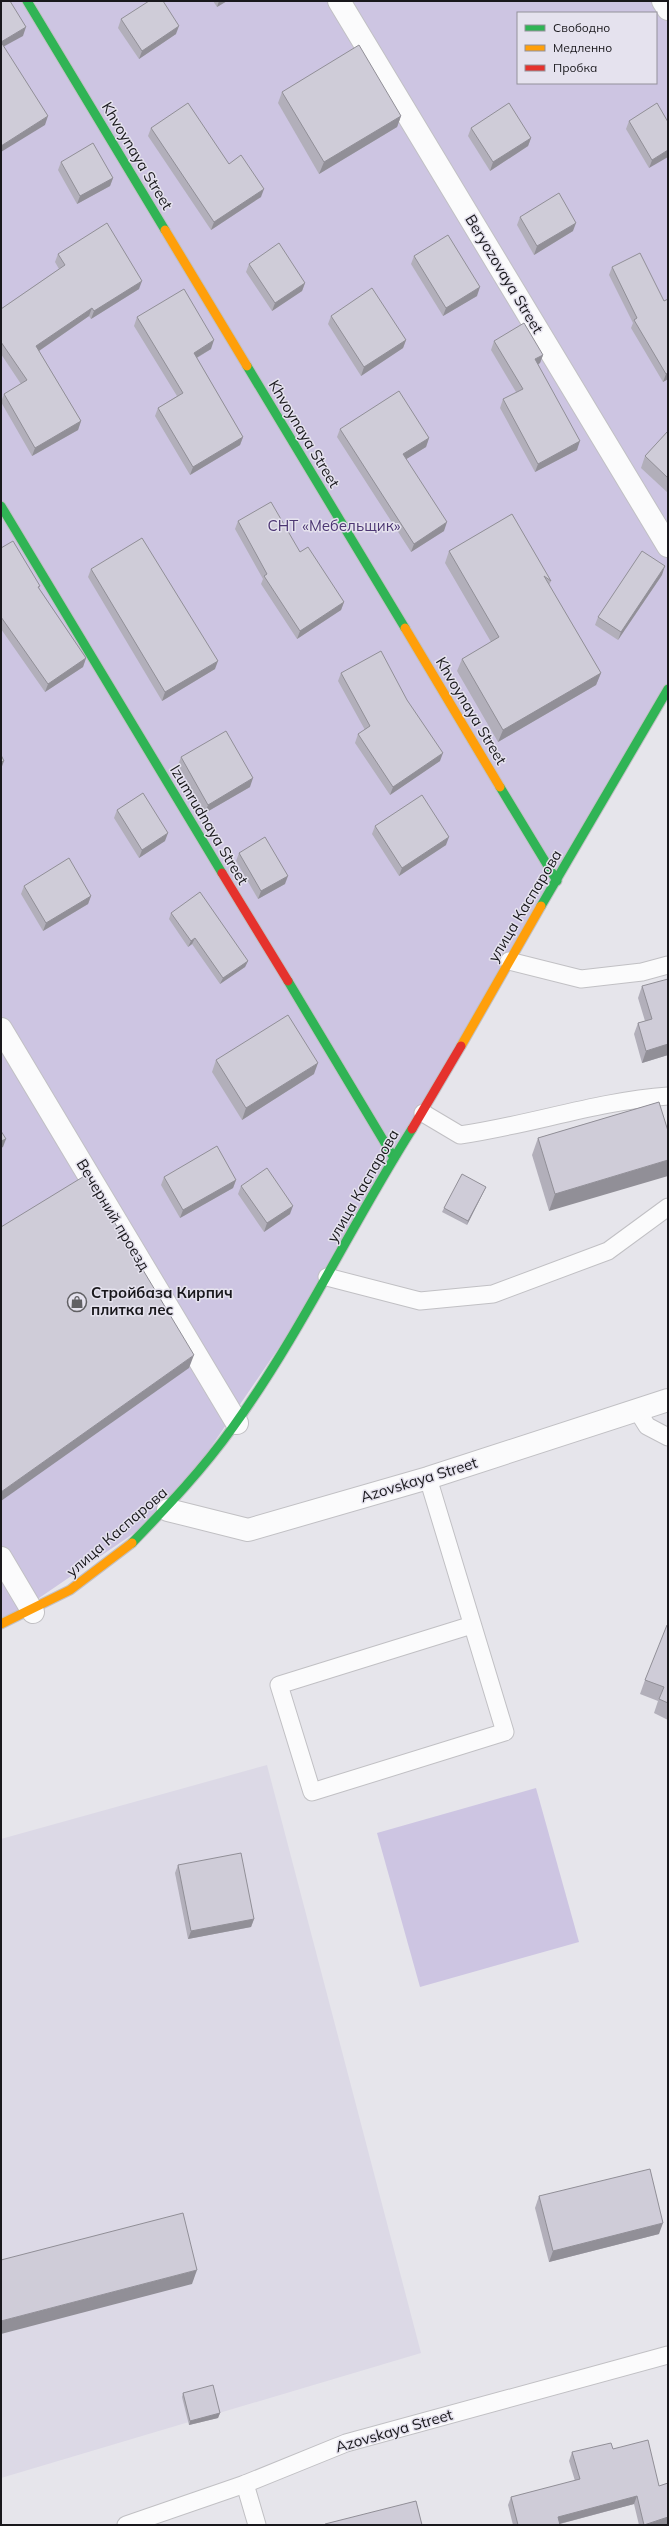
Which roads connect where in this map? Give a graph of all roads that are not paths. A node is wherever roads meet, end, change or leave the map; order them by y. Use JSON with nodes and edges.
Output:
{"nodes":[{"id":1,"x":27,"y":1,"type":"edge"},
{"id":2,"x":339,"y":1,"type":"edge"},
{"id":3,"x":663,"y":1,"type":"edge"},
{"id":4,"x":668,"y":9,"type":"edge"},
{"id":5,"x":1,"y":506,"type":"edge"},
{"id":6,"x":668,"y":546,"type":"edge"},
{"id":7,"x":668,"y":689,"type":"edge"},
{"id":8,"x":557,"y":881,"type":"junction"},
{"id":9,"x":509,"y":961,"type":"junction"},
{"id":10,"x":668,"y":965,"type":"edge"},
{"id":11,"x":1,"y":1029,"type":"edge"},
{"id":12,"x":668,"y":1096,"type":"edge"},
{"id":13,"x":423,"y":1112,"type":"junction"},
{"id":14,"x":394,"y":1158,"type":"junction"},
{"id":15,"x":668,"y":1208,"type":"edge"},
{"id":16,"x":327,"y":1277,"type":"junction"},
{"id":17,"x":668,"y":1400,"type":"edge"},
{"id":18,"x":637,"y":1410,"type":"junction"},
{"id":19,"x":237,"y":1423,"type":"junction"},
{"id":20,"x":668,"y":1437,"type":"edge"},
{"id":21,"x":428,"y":1478,"type":"junction"},
{"id":22,"x":168,"y":1510,"type":"junction"},
{"id":23,"x":1,"y":1558,"type":"edge"},
{"id":24,"x":32,"y":1612,"type":"junction"},
{"id":25,"x":1,"y":1624,"type":"edge"},
{"id":26,"x":472,"y":1625,"type":"junction"},
{"id":27,"x":668,"y":2355,"type":"edge"},
{"id":28,"x":245,"y":2484,"type":"junction"},
{"id":29,"x":126,"y":2525,"type":"edge"},
{"id":30,"x":257,"y":2525,"type":"edge"}],
"edges":[{"from":1,"to":8,"type":"street","name":"Khvoynaya Street"},
{"from":2,"to":6,"type":"street","name":"Beryozovaya Street"},
{"from":3,"to":4,"type":"street"},
{"from":5,"to":14,"type":"street","name":"Izumrudnaya Street"},
{"from":7,"to":8,"type":"street","name":"улица Каспарова"},
{"from":8,"to":9,"type":"street","name":"улица Каспарова"},
{"from":9,"to":10,"type":"lane"},
{"from":9,"to":13,"type":"street","name":"улица Каспарова"},
{"from":11,"to":19,"type":"street","name":"Вечерний проезд"},
{"from":12,"to":13,"type":"lane"},
{"from":13,"to":14,"type":"street","name":"улица Каспарова"},
{"from":14,"to":16,"type":"street","name":"улица Каспарова"},
{"from":15,"to":16,"type":"lane"},
{"from":16,"to":19,"type":"street","name":"улица Каспарова"},
{"from":17,"to":18,"type":"street","name":"Azovskaya Street"},
{"from":18,"to":20,"type":"lane"},
{"from":18,"to":21,"type":"street","name":"Azovskaya Street"},
{"from":19,"to":22,"type":"street","name":"улица Каспарова"},
{"from":21,"to":22,"type":"street","name":"Azovskaya Street"},
{"from":21,"to":26,"type":"lane"},
{"from":22,"to":24,"type":"street","name":"улица Каспарова"},
{"from":23,"to":24,"type":"street"},
{"from":24,"to":25,"type":"street","name":"улица Каспарова"},
{"from":26,"to":26,"type":"lane"},
{"from":27,"to":28,"type":"lane","name":"Azovskaya Street"},
{"from":28,"to":29,"type":"lane","name":"Azovskaya Street"},
{"from":28,"to":30,"type":"lane"}]}
